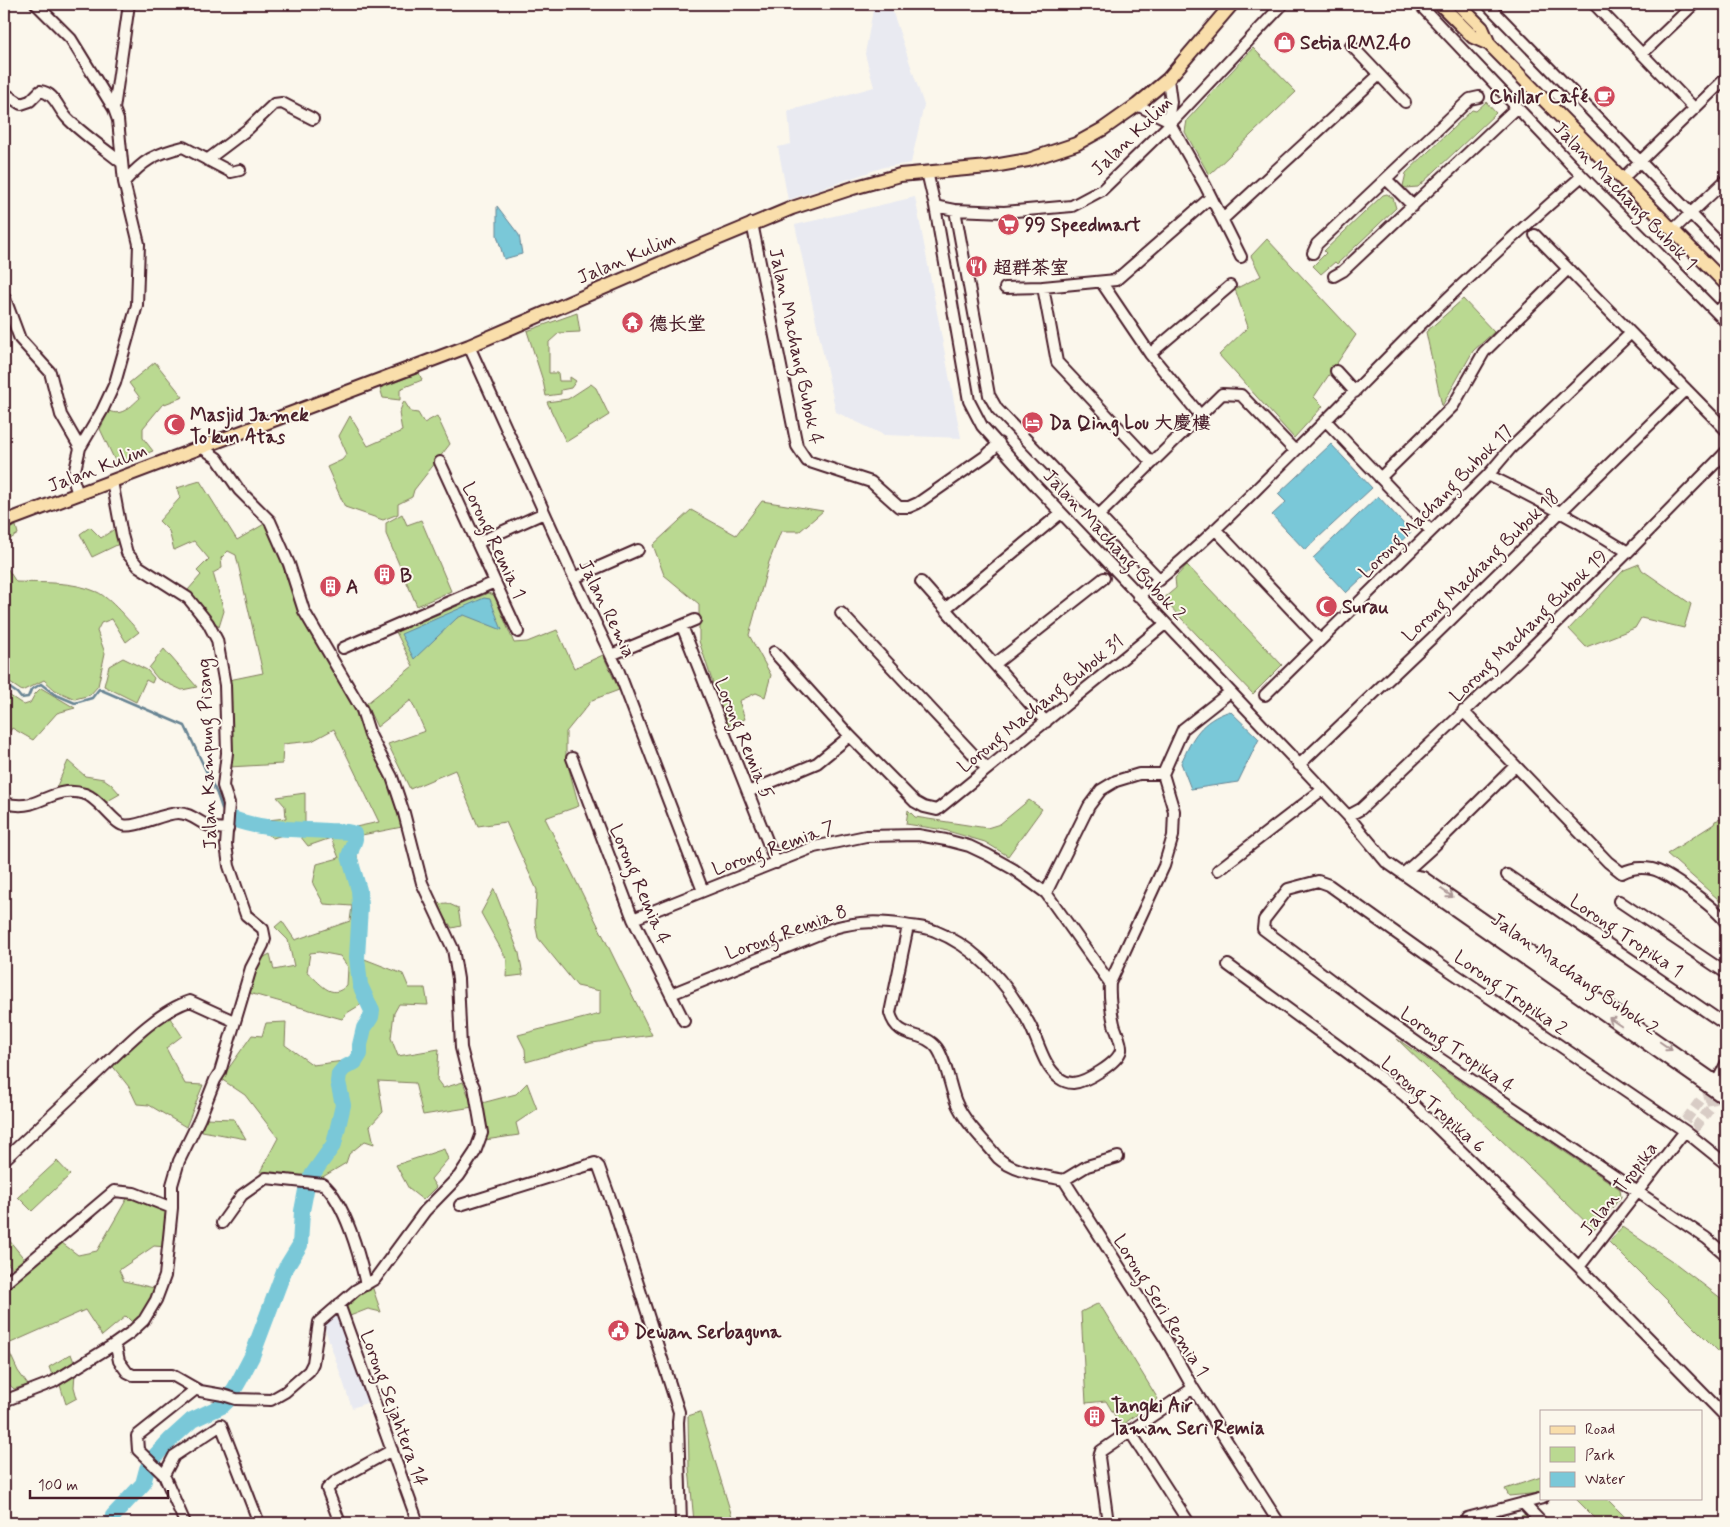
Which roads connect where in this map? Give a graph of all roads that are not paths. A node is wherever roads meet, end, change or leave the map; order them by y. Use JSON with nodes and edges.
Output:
{"nodes":[{"id":1,"x":36,"y":4,"type":"edge"},
{"id":2,"x":129,"y":4,"type":"edge"},
{"id":3,"x":1232,"y":4,"type":"edge"},
{"id":4,"x":1283,"y":4,"type":"edge"},
{"id":5,"x":1419,"y":4,"type":"edge"},
{"id":6,"x":1440,"y":4,"type":"edge"},
{"id":7,"x":1458,"y":4,"type":"edge"},
{"id":8,"x":1487,"y":4,"type":"edge"},
{"id":9,"x":1594,"y":4,"type":"edge"},
{"id":10,"x":1694,"y":4,"type":"edge"},
{"id":11,"x":1477,"y":33,"type":"junction"},
{"id":12,"x":1351,"y":45,"type":"dead end"},
{"id":13,"x":1461,"y":49,"type":"junction"},
{"id":14,"x":1642,"y":54,"type":"junction"},
{"id":15,"x":1379,"y":75,"type":"junction"},
{"id":16,"x":1726,"y":78,"type":"edge"},
{"id":17,"x":1168,"y":79,"type":"junction"},
{"id":18,"x":4,"y":93,"type":"edge"},
{"id":19,"x":1479,"y":96,"type":"dead end"},
{"id":20,"x":1405,"y":102,"type":"dead end"},
{"id":21,"x":1137,"y":105,"type":"junction"},
{"id":22,"x":1517,"y":107,"type":"junction"},
{"id":23,"x":1694,"y":108,"type":"junction"},
{"id":24,"x":114,"y":109,"type":"junction"},
{"id":25,"x":313,"y":119,"type":"dead end"},
{"id":26,"x":1169,"y":122,"type":"junction"},
{"id":27,"x":207,"y":160,"type":"junction"},
{"id":28,"x":1640,"y":161,"type":"junction"},
{"id":29,"x":122,"y":163,"type":"junction"},
{"id":30,"x":240,"y":170,"type":"dead end"},
{"id":31,"x":928,"y":172,"type":"junction"},
{"id":32,"x":1582,"y":176,"type":"junction"},
{"id":33,"x":1386,"y":178,"type":"junction"},
{"id":34,"x":1623,"y":178,"type":"junction"},
{"id":35,"x":1726,"y":180,"type":"edge"},
{"id":36,"x":124,"y":182,"type":"junction"},
{"id":37,"x":1212,"y":197,"type":"junction"},
{"id":38,"x":935,"y":206,"type":"junction"},
{"id":39,"x":1412,"y":206,"type":"junction"},
{"id":40,"x":956,"y":210,"type":"junction"},
{"id":41,"x":1691,"y":213,"type":"junction"},
{"id":42,"x":1223,"y":219,"type":"junction"},
{"id":43,"x":752,"y":223,"type":"junction"},
{"id":44,"x":1673,"y":230,"type":"junction"},
{"id":45,"x":1535,"y":235,"type":"dead end"},
{"id":46,"x":1726,"y":250,"type":"edge"},
{"id":47,"x":1313,"y":253,"type":"dead end"},
{"id":48,"x":1241,"y":257,"type":"dead end"},
{"id":49,"x":1568,"y":269,"type":"junction"},
{"id":50,"x":1334,"y":276,"type":"dead end"},
{"id":51,"x":1102,"y":283,"type":"junction"},
{"id":52,"x":1726,"y":284,"type":"edge"},
{"id":53,"x":1230,"y":286,"type":"dead end"},
{"id":54,"x":1043,"y":287,"type":"junction"},
{"id":55,"x":1005,"y":288,"type":"dead end"},
{"id":56,"x":4,"y":296,"type":"edge"},
{"id":57,"x":1726,"y":304,"type":"edge"},
{"id":58,"x":1717,"y":312,"type":"junction"},
{"id":59,"x":1726,"y":322,"type":"edge"},
{"id":60,"x":1631,"y":333,"type":"junction"},
{"id":61,"x":469,"y":346,"type":"junction"},
{"id":62,"x":1150,"y":354,"type":"junction"},
{"id":63,"x":1336,"y":371,"type":"dead end"},
{"id":64,"x":1686,"y":389,"type":"junction"},
{"id":65,"x":1355,"y":392,"type":"junction"},
{"id":66,"x":1200,"y":416,"type":"junction"},
{"id":67,"x":1326,"y":421,"type":"junction"},
{"id":68,"x":1726,"y":430,"type":"edge"},
{"id":69,"x":222,"y":440,"type":"junction"},
{"id":70,"x":999,"y":443,"type":"junction"},
{"id":71,"x":202,"y":447,"type":"junction"},
{"id":72,"x":80,"y":448,"type":"junction"},
{"id":73,"x":1295,"y":451,"type":"junction"},
{"id":74,"x":1726,"y":452,"type":"edge"},
{"id":75,"x":217,"y":458,"type":"junction"},
{"id":76,"x":440,"y":462,"type":"dead end"},
{"id":77,"x":1152,"y":463,"type":"junction"},
{"id":78,"x":1488,"y":475,"type":"junction"},
{"id":79,"x":1380,"y":478,"type":"junction"},
{"id":80,"x":112,"y":482,"type":"junction"},
{"id":81,"x":78,"y":494,"type":"junction"},
{"id":82,"x":544,"y":513,"type":"junction"},
{"id":83,"x":1061,"y":513,"type":"junction"},
{"id":84,"x":1559,"y":513,"type":"junction"},
{"id":85,"x":1099,"y":515,"type":"junction"},
{"id":86,"x":4,"y":522,"type":"edge"},
{"id":87,"x":1215,"y":529,"type":"junction"},
{"id":88,"x":1431,"y":531,"type":"junction"},
{"id":89,"x":477,"y":543,"type":"junction"},
{"id":90,"x":638,"y":550,"type":"dead end"},
{"id":91,"x":1628,"y":552,"type":"junction"},
{"id":92,"x":574,"y":578,"type":"junction"},
{"id":93,"x":1104,"y":578,"type":"dead end"},
{"id":94,"x":1160,"y":580,"type":"junction"},
{"id":95,"x":495,"y":582,"type":"junction"},
{"id":96,"x":921,"y":582,"type":"dead end"},
{"id":97,"x":1138,"y":596,"type":"junction"},
{"id":98,"x":945,"y":609,"type":"junction"},
{"id":99,"x":841,"y":613,"type":"dead end"},
{"id":100,"x":696,"y":620,"type":"dead end"},
{"id":101,"x":1165,"y":624,"type":"junction"},
{"id":102,"x":682,"y":626,"type":"junction"},
{"id":103,"x":518,"y":632,"type":"dead end"},
{"id":104,"x":1320,"y":640,"type":"junction"},
{"id":105,"x":343,"y":648,"type":"dead end"},
{"id":106,"x":774,"y":652,"type":"dead end"},
{"id":107,"x":611,"y":655,"type":"junction"},
{"id":108,"x":995,"y":664,"type":"junction"},
{"id":109,"x":1230,"y":692,"type":"junction"},
{"id":110,"x":1265,"y":695,"type":"dead end"},
{"id":111,"x":1463,"y":711,"type":"junction"},
{"id":112,"x":1046,"y":722,"type":"junction"},
{"id":113,"x":850,"y":736,"type":"junction"},
{"id":114,"x":572,"y":758,"type":"dead end"},
{"id":115,"x":1299,"y":765,"type":"junction"},
{"id":116,"x":1515,"y":766,"type":"junction"},
{"id":117,"x":987,"y":770,"type":"junction"},
{"id":118,"x":1163,"y":774,"type":"junction"},
{"id":119,"x":1322,"y":790,"type":"junction"},
{"id":120,"x":748,"y":792,"type":"junction"},
{"id":121,"x":4,"y":803,"type":"edge"},
{"id":122,"x":1348,"y":816,"type":"junction"},
{"id":123,"x":228,"y":829,"type":"junction"},
{"id":124,"x":776,"y":862,"type":"junction"},
{"id":125,"x":1218,"y":870,"type":"dead end"},
{"id":126,"x":1403,"y":874,"type":"junction"},
{"id":127,"x":1507,"y":875,"type":"dead end"},
{"id":128,"x":703,"y":891,"type":"junction"},
{"id":129,"x":1046,"y":893,"type":"junction"},
{"id":130,"x":1620,"y":901,"type":"dead end"},
{"id":131,"x":633,"y":919,"type":"junction"},
{"id":132,"x":1726,"y":923,"type":"edge"},
{"id":133,"x":908,"y":926,"type":"junction"},
{"id":134,"x":1264,"y":929,"type":"joint"},
{"id":135,"x":1228,"y":965,"type":"dead end"},
{"id":136,"x":1726,"y":973,"type":"edge"},
{"id":137,"x":1110,"y":983,"type":"junction"},
{"id":138,"x":671,"y":994,"type":"junction"},
{"id":139,"x":234,"y":1021,"type":"junction"},
{"id":140,"x":684,"y":1021,"type":"dead end"},
{"id":141,"x":1726,"y":1024,"type":"edge"},
{"id":142,"x":1726,"y":1064,"type":"edge"},
{"id":143,"x":1717,"y":1089,"type":"edge"},
{"id":144,"x":1726,"y":1100,"type":"edge"},
{"id":145,"x":1685,"y":1131,"type":"junction"},
{"id":146,"x":1118,"y":1157,"type":"dead end"},
{"id":147,"x":4,"y":1160,"type":"edge"},
{"id":148,"x":1726,"y":1164,"type":"edge"},
{"id":149,"x":1064,"y":1180,"type":"junction"},
{"id":150,"x":1637,"y":1190,"type":"junction"},
{"id":151,"x":460,"y":1205,"type":"dead end"},
{"id":152,"x":172,"y":1208,"type":"junction"},
{"id":153,"x":222,"y":1223,"type":"dead end"},
{"id":154,"x":1726,"y":1255,"type":"edge"},
{"id":155,"x":1579,"y":1267,"type":"junction"},
{"id":156,"x":4,"y":1284,"type":"edge"},
{"id":157,"x":366,"y":1284,"type":"junction"},
{"id":158,"x":339,"y":1304,"type":"junction"},
{"id":159,"x":113,"y":1345,"type":"junction"},
{"id":160,"x":1193,"y":1388,"type":"junction"},
{"id":161,"x":196,"y":1390,"type":"junction"},
{"id":162,"x":4,"y":1401,"type":"edge"},
{"id":163,"x":1726,"y":1417,"type":"edge"},
{"id":164,"x":1129,"y":1430,"type":"junction"},
{"id":165,"x":392,"y":1450,"type":"junction"},
{"id":166,"x":164,"y":1475,"type":"junction"},
{"id":167,"x":1540,"y":1499,"type":"edge"},
{"id":168,"x":1523,"y":1503,"type":"junction"},
{"id":169,"x":1467,"y":1518,"type":"dead end"},
{"id":170,"x":185,"y":1523,"type":"edge"},
{"id":171,"x":259,"y":1523,"type":"edge"},
{"id":172,"x":340,"y":1523,"type":"edge"},
{"id":173,"x":418,"y":1523,"type":"edge"},
{"id":174,"x":681,"y":1523,"type":"edge"},
{"id":175,"x":1108,"y":1523,"type":"edge"},
{"id":176,"x":1189,"y":1523,"type":"edge"},
{"id":177,"x":1279,"y":1523,"type":"edge"},
{"id":178,"x":1542,"y":1523,"type":"edge"}],
"edges":[{"from":1,"to":24,"type":"street"},
{"from":2,"to":24,"type":"street"},
{"from":3,"to":17,"type":"main road","name":"Jalan Kulim"},
{"from":4,"to":26,"type":"street","name":"Jalan Kulim"},
{"from":5,"to":13,"type":"street","name":"Jalan Machang Bubok 1"},
{"from":6,"to":11,"type":"main road"},
{"from":7,"to":11,"type":"main road"},
{"from":8,"to":28,"type":"street","name":"Jalan Machang Bubok 1"},
{"from":9,"to":14,"type":"street"},
{"from":10,"to":14,"type":"street"},
{"from":11,"to":13,"type":"street"},
{"from":11,"to":34,"type":"main road"},
{"from":12,"to":15,"type":"street"},
{"from":13,"to":22,"type":"street","name":"Jalan Machang Bubok 1"},
{"from":14,"to":23,"type":"street"},
{"from":15,"to":20,"type":"street"},
{"from":15,"to":42,"type":"street"},
{"from":16,"to":23,"type":"street"},
{"from":17,"to":21,"type":"main road","name":"Jalan Kulim"},
{"from":17,"to":26,"type":"street"},
{"from":18,"to":29,"type":"street"},
{"from":19,"to":33,"type":"street"},
{"from":21,"to":26,"type":"street"},
{"from":21,"to":31,"type":"main road","name":"Jalan Kulim"},
{"from":22,"to":32,"type":"street","name":"Jalan Machang Bubok 1"},
{"from":22,"to":39,"type":"street"},
{"from":23,"to":28,"type":"street"},
{"from":24,"to":29,"type":"street"},
{"from":25,"to":27,"type":"street"},
{"from":26,"to":37,"type":"street"},
{"from":26,"to":40,"type":"street","name":"Jalan Kulim"},
{"from":27,"to":30,"type":"street"},
{"from":27,"to":36,"type":"street"},
{"from":28,"to":34,"type":"street"},
{"from":28,"to":41,"type":"street","name":"Jalan Machang Bubok 1"},
{"from":29,"to":36,"type":"street"},
{"from":31,"to":38,"type":"street","name":"Jalan Machang Bubok 2"},
{"from":31,"to":43,"type":"main road","name":"Jalan Kulim"},
{"from":32,"to":58,"type":"street","name":"Jalan Machang Bubok 1"},
{"from":32,"to":65,"type":"street"},
{"from":33,"to":39,"type":"street"},
{"from":33,"to":47,"type":"street"},
{"from":34,"to":44,"type":"main road"},
{"from":35,"to":41,"type":"street"},
{"from":36,"to":72,"type":"street"},
{"from":37,"to":42,"type":"street"},
{"from":37,"to":51,"type":"street"},
{"from":38,"to":40,"type":"street","name":"Jalan Kulim"},
{"from":38,"to":70,"type":"street","name":"Jalan Machang Bubok 2"},
{"from":39,"to":50,"type":"street"},
{"from":40,"to":85,"type":"street","name":"Jalan Machang Bubok 2"},
{"from":41,"to":44,"type":"street"},
{"from":41,"to":46,"type":"street","name":"Jalan Machang Bubok 1"},
{"from":42,"to":48,"type":"street"},
{"from":43,"to":61,"type":"main road","name":"Jalan Kulim"},
{"from":43,"to":70,"type":"street","name":"Jalan Machang Bubok 4"},
{"from":44,"to":52,"type":"main road"},
{"from":45,"to":49,"type":"street"},
{"from":49,"to":60,"type":"street"},
{"from":49,"to":79,"type":"street"},
{"from":51,"to":54,"type":"street"},
{"from":51,"to":62,"type":"street"},
{"from":53,"to":62,"type":"street"},
{"from":54,"to":55,"type":"street"},
{"from":54,"to":77,"type":"street"},
{"from":56,"to":72,"type":"street"},
{"from":57,"to":58,"type":"street"},
{"from":58,"to":59,"type":"street","name":"Jalan Machang Bubok 1"},
{"from":60,"to":64,"type":"street"},
{"from":60,"to":78,"type":"street","name":"Lorong Machang Bubok 17"},
{"from":61,"to":69,"type":"main road","name":"Jalan Kulim"},
{"from":61,"to":82,"type":"street","name":"Jalan Remia"},
{"from":62,"to":66,"type":"street"},
{"from":63,"to":65,"type":"street"},
{"from":64,"to":68,"type":"street"},
{"from":64,"to":84,"type":"street","name":"Lorong Machang Bubok 18"},
{"from":65,"to":67,"type":"street"},
{"from":66,"to":73,"type":"street"},
{"from":66,"to":77,"type":"street"},
{"from":67,"to":73,"type":"street"},
{"from":67,"to":79,"type":"street"},
{"from":69,"to":71,"type":"main road","name":"Jalan Kulim"},
{"from":69,"to":75,"type":"street"},
{"from":70,"to":83,"type":"street","name":"Jalan Machang Bubok 2"},
{"from":71,"to":75,"type":"street"},
{"from":71,"to":80,"type":"main road","name":"Jalan Kulim"},
{"from":72,"to":81,"type":"street"},
{"from":73,"to":87,"type":"street"},
{"from":74,"to":91,"type":"street","name":"Lorong Machang Bubok 19"},
{"from":75,"to":157,"type":"street"},
{"from":76,"to":89,"type":"street","name":"Lorong Remia 1"},
{"from":77,"to":85,"type":"street"},
{"from":78,"to":84,"type":"street"},
{"from":78,"to":88,"type":"street","name":"Lorong Machang Bubok 17"},
{"from":79,"to":88,"type":"street"},
{"from":80,"to":81,"type":"main road","name":"Jalan Kulim"},
{"from":80,"to":123,"type":"street","name":"Jalan Kampung Pisang"},
{"from":81,"to":86,"type":"main road","name":"Jalan Kulim"},
{"from":82,"to":89,"type":"street"},
{"from":82,"to":92,"type":"street","name":"Jalan Remia"},
{"from":83,"to":97,"type":"street","name":"Jalan Machang Bubok 2"},
{"from":83,"to":98,"type":"street"},
{"from":84,"to":91,"type":"street"},
{"from":84,"to":115,"type":"street","name":"Lorong Machang Bubok 18"},
{"from":85,"to":94,"type":"street","name":"Jalan Machang Bubok 2"},
{"from":87,"to":94,"type":"street"},
{"from":87,"to":104,"type":"street"},
{"from":88,"to":104,"type":"street","name":"Lorong Machang Bubok 17"},
{"from":89,"to":95,"type":"street","name":"Lorong Remia 1"},
{"from":90,"to":92,"type":"street"},
{"from":91,"to":111,"type":"street","name":"Lorong Machang Bubok 19"},
{"from":92,"to":107,"type":"street","name":"Jalan Remia"},
{"from":93,"to":108,"type":"street"},
{"from":94,"to":97,"type":"street"},
{"from":95,"to":103,"type":"street","name":"Lorong Remia 1"},
{"from":95,"to":105,"type":"street"},
{"from":96,"to":98,"type":"street"},
{"from":97,"to":101,"type":"street","name":"Jalan Machang Bubok 2"},
{"from":98,"to":108,"type":"street"},
{"from":99,"to":117,"type":"street"},
{"from":100,"to":102,"type":"street"},
{"from":101,"to":109,"type":"street","name":"Jalan Machang Bubok 2"},
{"from":101,"to":112,"type":"street","name":"Lorong Machang Bubok 31"},
{"from":102,"to":107,"type":"street"},
{"from":102,"to":120,"type":"street","name":"Lorong Remia 5"},
{"from":104,"to":110,"type":"street","name":"Lorong Machang Bubok 17"},
{"from":106,"to":113,"type":"street"},
{"from":107,"to":128,"type":"street","name":"Jalan Remia"},
{"from":108,"to":112,"type":"street"},
{"from":109,"to":115,"type":"street","name":"Jalan Machang Bubok 2"},
{"from":109,"to":118,"type":"street"},
{"from":111,"to":116,"type":"street"},
{"from":111,"to":122,"type":"street","name":"Lorong Machang Bubok 19"},
{"from":112,"to":117,"type":"street","name":"Lorong Machang Bubok 31"},
{"from":113,"to":117,"type":"street","name":"Lorong Machang Bubok 31"},
{"from":113,"to":120,"type":"street"},
{"from":114,"to":131,"type":"street","name":"Lorong Remia 4"},
{"from":115,"to":119,"type":"street","name":"Jalan Machang Bubok 2"},
{"from":116,"to":126,"type":"street"},
{"from":116,"to":132,"type":"street"},
{"from":118,"to":129,"type":"street"},
{"from":118,"to":137,"type":"street"},
{"from":119,"to":122,"type":"street","name":"Jalan Machang Bubok 2"},
{"from":119,"to":125,"type":"street"},
{"from":120,"to":124,"type":"street","name":"Lorong Remia 5"},
{"from":121,"to":123,"type":"street"},
{"from":122,"to":126,"type":"street","name":"Jalan Machang Bubok 2"},
{"from":123,"to":139,"type":"street","name":"Jalan Kampung Pisang"},
{"from":124,"to":128,"type":"street","name":"Lorong Remia 7"},
{"from":124,"to":129,"type":"street","name":"Lorong Remia 7"},
{"from":126,"to":143,"type":"street","name":"Jalan Machang Bubok 2"},
{"from":127,"to":141,"type":"street","name":"Lorong Tropika 1"},
{"from":128,"to":131,"type":"street","name":"Lorong Remia 7"},
{"from":129,"to":137,"type":"street","name":"Lorong Remia 7"},
{"from":130,"to":136,"type":"street"},
{"from":131,"to":138,"type":"street","name":"Lorong Remia 4"},
{"from":133,"to":137,"type":"street","name":"Lorong Remia 8"},
{"from":133,"to":138,"type":"street","name":"Lorong Remia 8"},
{"from":133,"to":149,"type":"street"},
{"from":134,"to":145,"type":"street","name":"Lorong Tropika 2"},
{"from":134,"to":150,"type":"street","name":"Lorong Tropika 4"},
{"from":135,"to":155,"type":"street","name":"Lorong Tropika 6"},
{"from":138,"to":140,"type":"street","name":"Lorong Remia 4"},
{"from":139,"to":147,"type":"street"},
{"from":139,"to":152,"type":"street","name":"Jalan Kampung Pisang"},
{"from":142,"to":143,"type":"street"},
{"from":143,"to":144,"type":"street","name":"Jalan Machang Bubok 2"},
{"from":145,"to":148,"type":"street","name":"Lorong Tropika 2"},
{"from":145,"to":150,"type":"street","name":"Jalan Tropika"},
{"from":146,"to":149,"type":"street"},
{"from":149,"to":160,"type":"street","name":"Lorong Seri Remia 1"},
{"from":150,"to":154,"type":"street","name":"Lorong Tropika 4"},
{"from":150,"to":155,"type":"street","name":"Jalan Tropika"},
{"from":151,"to":174,"type":"street"},
{"from":152,"to":156,"type":"street"},
{"from":152,"to":159,"type":"street","name":"Jalan Kampung Pisang"},
{"from":153,"to":157,"type":"street"},
{"from":155,"to":163,"type":"street","name":"Lorong Tropika 6"},
{"from":157,"to":158,"type":"street"},
{"from":158,"to":161,"type":"street"},
{"from":158,"to":165,"type":"street","name":"Lorong Sejahtera 14"},
{"from":159,"to":161,"type":"street"},
{"from":159,"to":162,"type":"street","name":"Jalan Kampung Pisang"},
{"from":160,"to":164,"type":"street"},
{"from":160,"to":177,"type":"street","name":"Lorong Seri Remia 1"},
{"from":161,"to":166,"type":"street"},
{"from":164,"to":175,"type":"street"},
{"from":164,"to":176,"type":"street"},
{"from":165,"to":172,"type":"street"},
{"from":165,"to":173,"type":"street","name":"Lorong Sejahtera 14"},
{"from":166,"to":170,"type":"street"},
{"from":166,"to":171,"type":"street"},
{"from":167,"to":168,"type":"street"},
{"from":168,"to":169,"type":"street"},
{"from":168,"to":178,"type":"street"}]}
